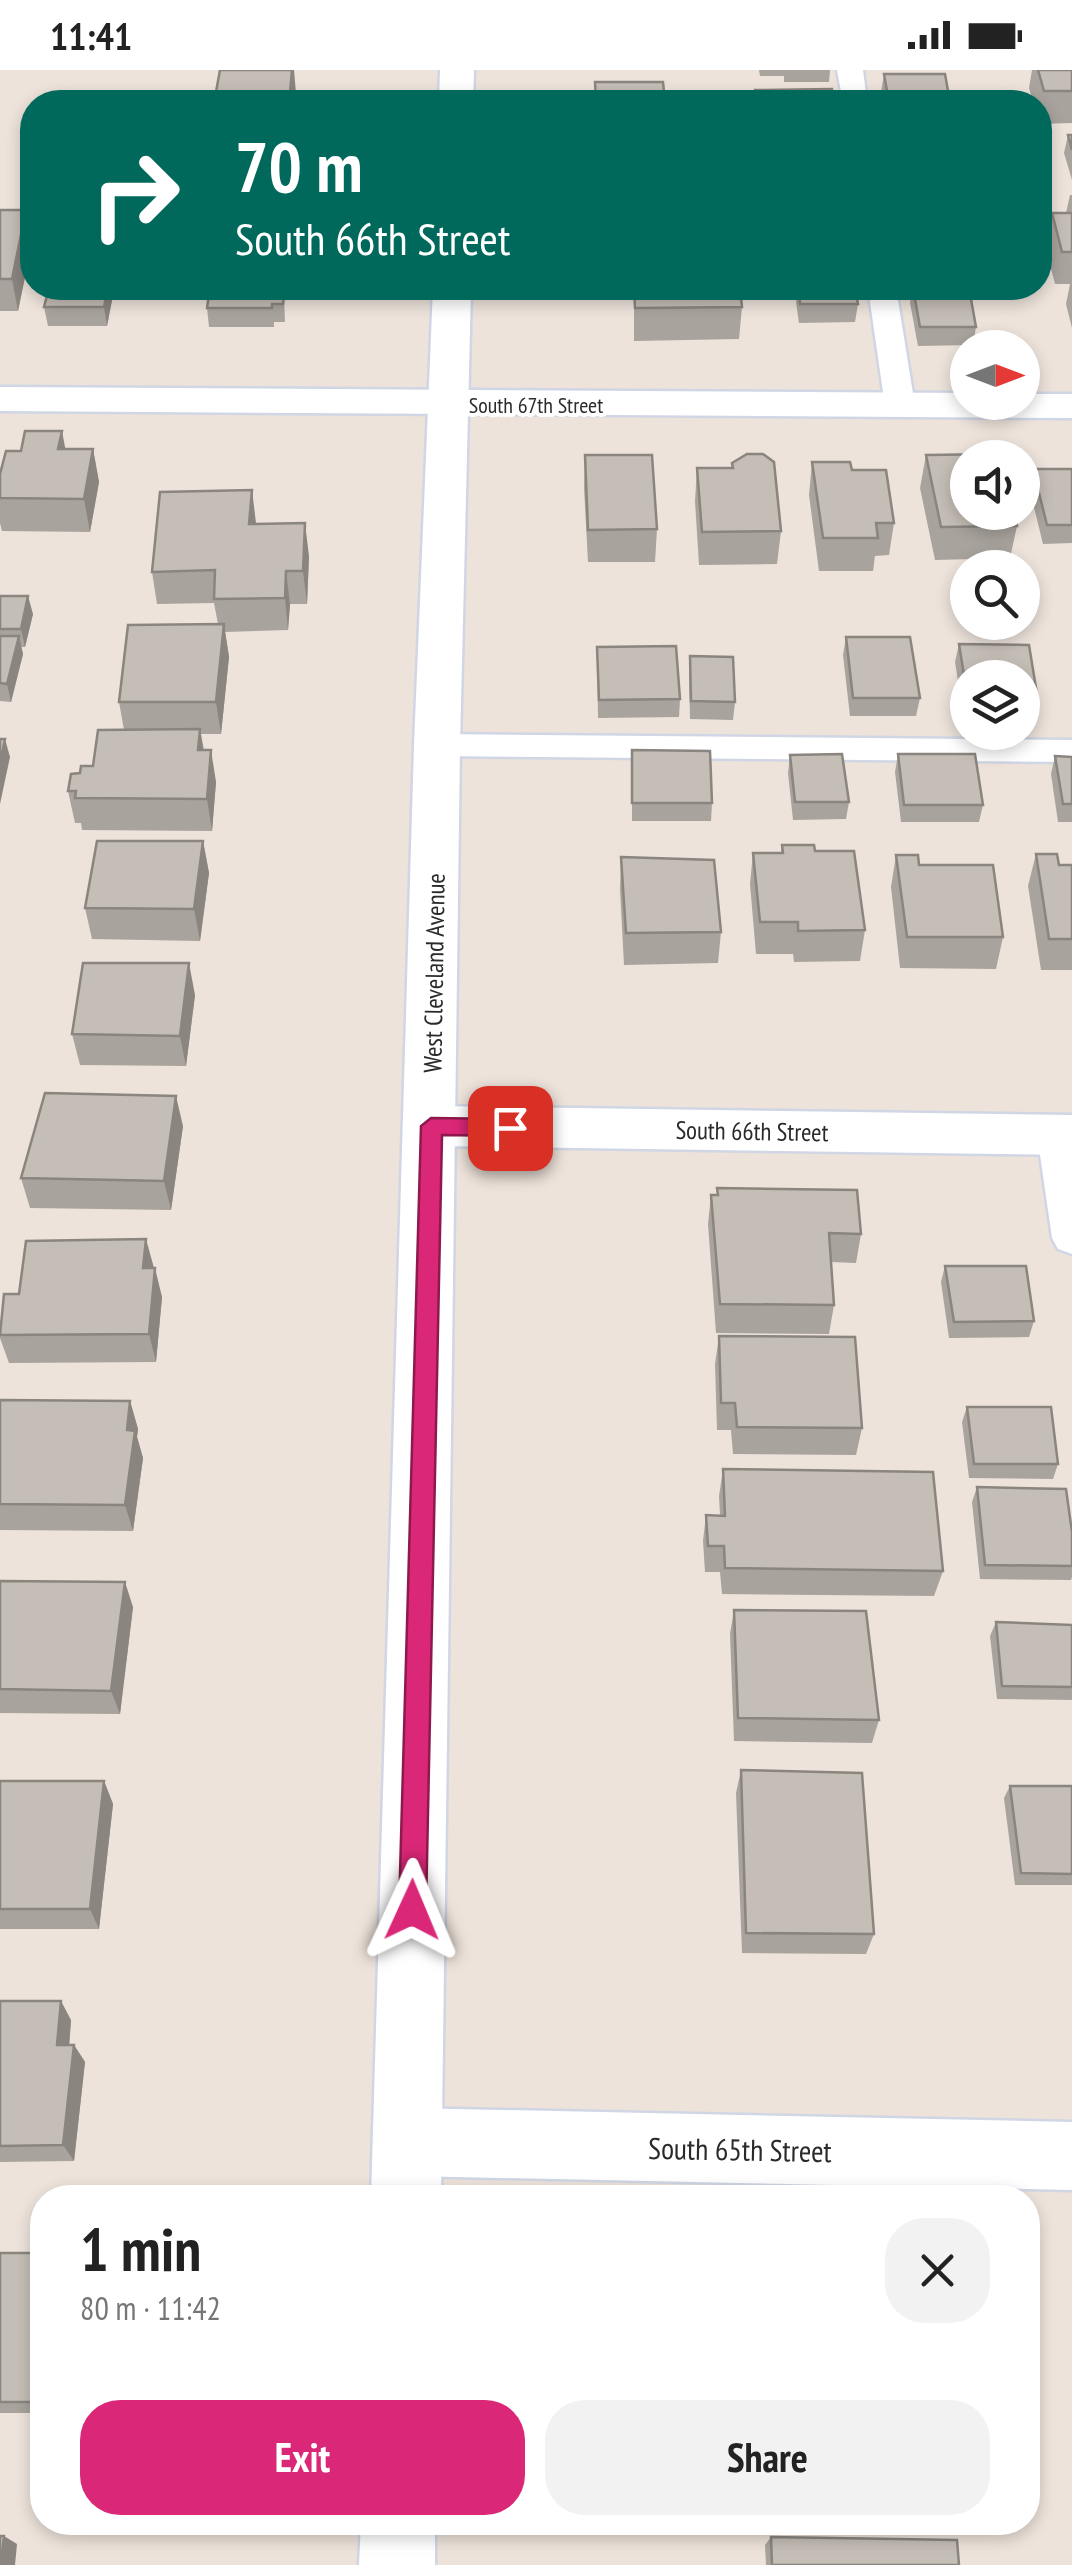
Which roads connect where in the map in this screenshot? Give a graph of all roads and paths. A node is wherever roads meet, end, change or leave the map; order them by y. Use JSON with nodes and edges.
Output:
{"nodes":[{"id":1,"x":452,"y":300,"type":"edge"},
{"id":2,"x":884,"y":300,"type":"edge"},
{"id":3,"x":0,"y":399,"type":"edge"},
{"id":4,"x":448,"y":404,"type":"junction"},
{"id":5,"x":900,"y":406,"type":"junction"},
{"id":6,"x":1072,"y":406,"type":"edge"},
{"id":7,"x":437,"y":745,"type":"junction"},
{"id":8,"x":1072,"y":751,"type":"edge"},
{"id":9,"x":431,"y":1126,"type":"junction"},
{"id":10,"x":1064,"y":1134,"type":"edge"},
{"id":11,"x":1072,"y":1238,"type":"edge"},
{"id":12,"x":1072,"y":2156,"type":"edge"},
{"id":13,"x":407,"y":2170,"type":"edge"},
{"id":14,"x":398,"y":2535,"type":"edge"},
{"id":15,"x":398,"y":2565,"type":"edge"}],
"edges":[{"from":1,"to":4,"type":"street","name":"West Cleveland Avenue"},
{"from":2,"to":5,"type":"lane"},
{"from":3,"to":4,"type":"street","name":"South 67th Street"},
{"from":4,"to":5,"type":"street","name":"South 67th Street"},
{"from":4,"to":7,"type":"street","name":"West Cleveland Avenue"},
{"from":5,"to":6,"type":"street","name":"South 67th Street"},
{"from":7,"to":8,"type":"lane"},
{"from":7,"to":9,"type":"street","name":"West Cleveland Avenue"},
{"from":9,"to":10,"type":"street","name":"South 66th Street"},
{"from":9,"to":13,"type":"street","name":"West Cleveland Avenue"},
{"from":10,"to":11,"type":"lane"},
{"from":12,"to":13,"type":"street","name":"South 65th Street"},
{"from":14,"to":15,"type":"street"}]}
